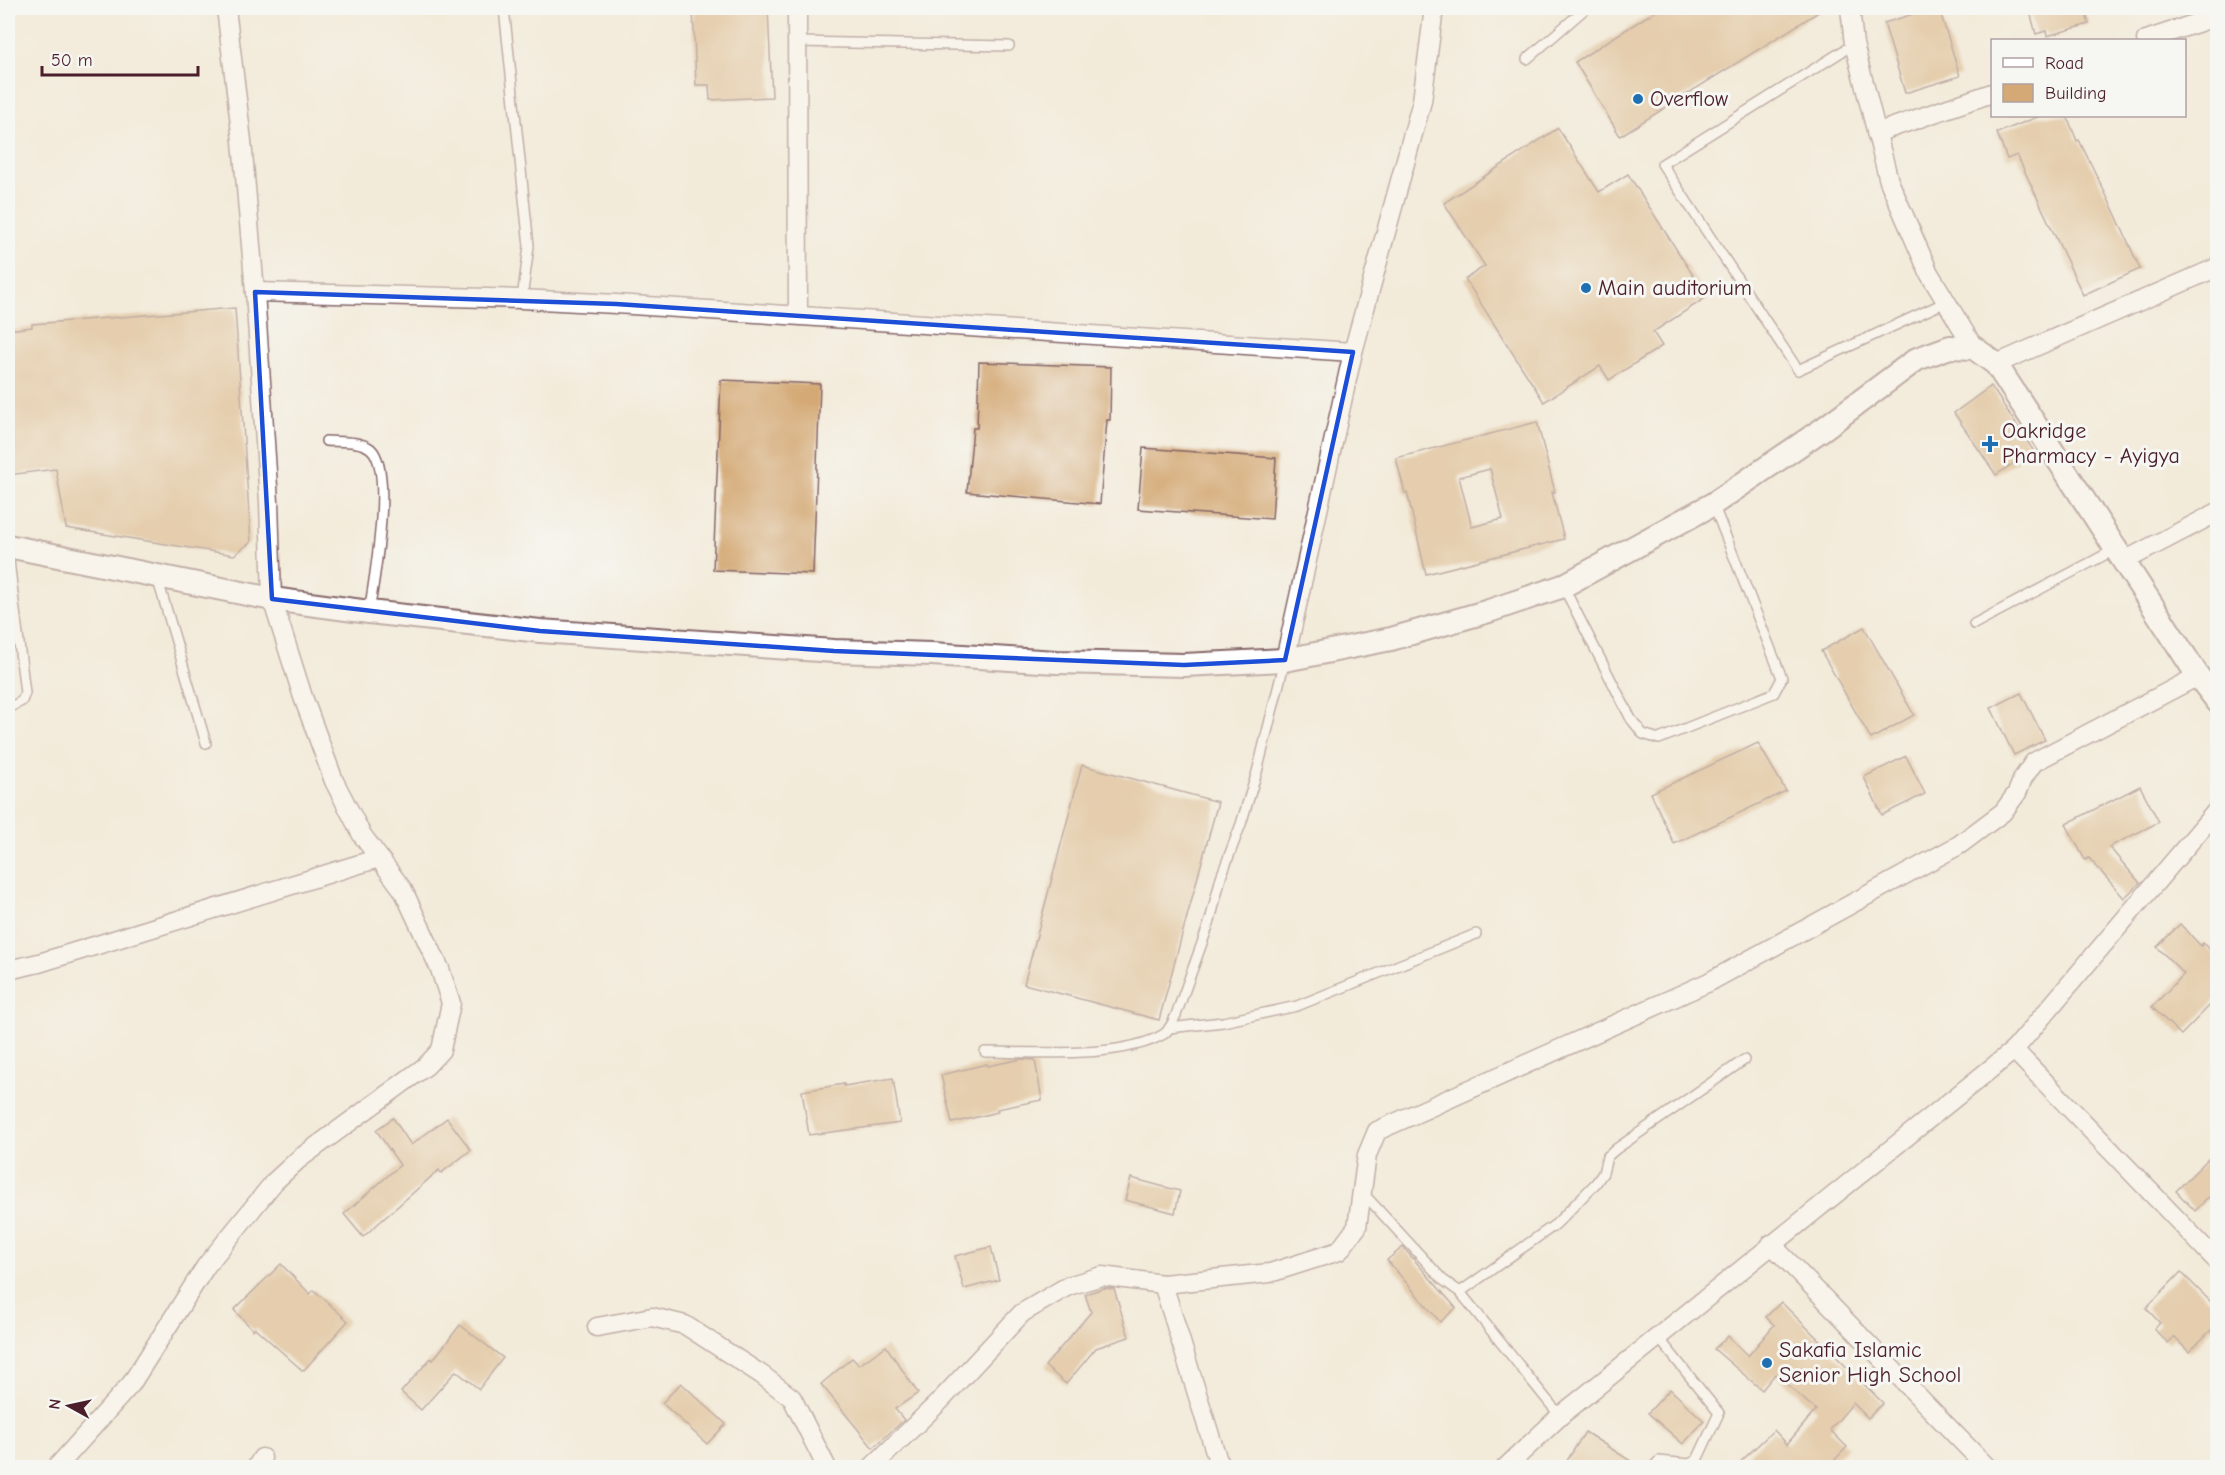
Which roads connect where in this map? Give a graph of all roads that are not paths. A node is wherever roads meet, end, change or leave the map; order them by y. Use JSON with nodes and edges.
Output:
{"nodes":[{"id":1,"x":225,"y":8,"type":"edge"},
{"id":2,"x":504,"y":8,"type":"edge"},
{"id":3,"x":797,"y":8,"type":"edge"},
{"id":4,"x":1434,"y":8,"type":"edge"},
{"id":5,"x":1586,"y":8,"type":"edge"},
{"id":6,"x":1850,"y":8,"type":"edge"},
{"id":7,"x":2217,"y":16,"type":"edge"},
{"id":8,"x":2149,"y":39,"type":"edge"},
{"id":9,"x":797,"y":42,"type":"junction"},
{"id":10,"x":1854,"y":44,"type":"junction"},
{"id":11,"x":1009,"y":46,"type":"dead end"},
{"id":12,"x":1527,"y":59,"type":"dead end"},
{"id":13,"x":1991,"y":93,"type":"edge"},
{"id":14,"x":1876,"y":133,"type":"junction"},
{"id":15,"x":2217,"y":267,"type":"edge"},
{"id":16,"x":255,"y":292,"type":"junction"},
{"id":17,"x":522,"y":299,"type":"junction"},
{"id":18,"x":1946,"y":302,"type":"junction"},
{"id":19,"x":798,"y":315,"type":"junction"},
{"id":20,"x":1974,"y":348,"type":"junction"},
{"id":21,"x":1353,"y":352,"type":"junction"},
{"id":22,"x":1996,"y":364,"type":"junction"},
{"id":23,"x":326,"y":441,"type":"dead end"},
{"id":24,"x":1713,"y":504,"type":"junction"},
{"id":25,"x":2217,"y":512,"type":"edge"},
{"id":26,"x":8,"y":546,"type":"edge"},
{"id":27,"x":8,"y":552,"type":"edge"},
{"id":28,"x":2120,"y":555,"type":"junction"},
{"id":29,"x":157,"y":577,"type":"junction"},
{"id":30,"x":1563,"y":586,"type":"junction"},
{"id":31,"x":272,"y":599,"type":"junction"},
{"id":32,"x":369,"y":612,"type":"junction"},
{"id":33,"x":1974,"y":624,"type":"dead end"},
{"id":34,"x":1285,"y":660,"type":"junction"},
{"id":35,"x":2198,"y":676,"type":"junction"},
{"id":36,"x":2217,"y":702,"type":"edge"},
{"id":37,"x":8,"y":708,"type":"edge"},
{"id":38,"x":206,"y":743,"type":"dead end"},
{"id":39,"x":2217,"y":809,"type":"edge"},
{"id":40,"x":379,"y":858,"type":"junction"},
{"id":41,"x":1476,"y":934,"type":"dead end"},
{"id":42,"x":8,"y":970,"type":"edge"},
{"id":43,"x":1169,"y":1028,"type":"junction"},
{"id":44,"x":2014,"y":1050,"type":"junction"},
{"id":45,"x":986,"y":1052,"type":"dead end"},
{"id":46,"x":1744,"y":1060,"type":"dead end"},
{"id":47,"x":1363,"y":1193,"type":"junction"},
{"id":48,"x":1771,"y":1244,"type":"junction"},
{"id":49,"x":2217,"y":1262,"type":"edge"},
{"id":50,"x":1164,"y":1284,"type":"junction"},
{"id":51,"x":1460,"y":1292,"type":"junction"},
{"id":52,"x":597,"y":1327,"type":"dead end"},
{"id":53,"x":1658,"y":1337,"type":"junction"},
{"id":54,"x":1560,"y":1416,"type":"junction"},
{"id":55,"x":56,"y":1467,"type":"edge"},
{"id":56,"x":827,"y":1467,"type":"edge"},
{"id":57,"x":871,"y":1467,"type":"edge"},
{"id":58,"x":1225,"y":1467,"type":"edge"},
{"id":59,"x":1505,"y":1467,"type":"edge"},
{"id":60,"x":1652,"y":1467,"type":"edge"},
{"id":61,"x":1988,"y":1467,"type":"edge"}],
"edges":[{"from":1,"to":16,"type":"street"},
{"from":2,"to":17,"type":"lane"},
{"from":3,"to":9,"type":"street"},
{"from":4,"to":21,"type":"street"},
{"from":5,"to":12,"type":"lane"},
{"from":6,"to":10,"type":"street"},
{"from":7,"to":8,"type":"street"},
{"from":9,"to":11,"type":"lane"},
{"from":9,"to":19,"type":"street"},
{"from":10,"to":14,"type":"street"},
{"from":10,"to":18,"type":"lane"},
{"from":13,"to":14,"type":"street"},
{"from":14,"to":18,"type":"street"},
{"from":15,"to":22,"type":"street"},
{"from":16,"to":17,"type":"street"},
{"from":16,"to":31,"type":"street"},
{"from":17,"to":19,"type":"street"},
{"from":18,"to":20,"type":"street"},
{"from":19,"to":21,"type":"street"},
{"from":20,"to":22,"type":"street"},
{"from":20,"to":24,"type":"street"},
{"from":21,"to":34,"type":"street"},
{"from":22,"to":28,"type":"street"},
{"from":23,"to":32,"type":"lane"},
{"from":24,"to":30,"type":"street"},
{"from":24,"to":30,"type":"lane"},
{"from":25,"to":28,"type":"street"},
{"from":26,"to":29,"type":"street"},
{"from":27,"to":37,"type":"lane"},
{"from":28,"to":33,"type":"lane"},
{"from":28,"to":35,"type":"street"},
{"from":29,"to":31,"type":"street"},
{"from":29,"to":38,"type":"lane"},
{"from":30,"to":34,"type":"street"},
{"from":31,"to":32,"type":"street"},
{"from":31,"to":40,"type":"street"},
{"from":32,"to":34,"type":"street"},
{"from":34,"to":43,"type":"lane"},
{"from":35,"to":36,"type":"street"},
{"from":35,"to":47,"type":"street"},
{"from":39,"to":44,"type":"street"},
{"from":40,"to":42,"type":"street"},
{"from":40,"to":55,"type":"street"},
{"from":41,"to":43,"type":"lane"},
{"from":43,"to":45,"type":"lane"},
{"from":44,"to":48,"type":"street"},
{"from":44,"to":49,"type":"street"},
{"from":46,"to":51,"type":"lane"},
{"from":47,"to":50,"type":"street"},
{"from":47,"to":51,"type":"lane"},
{"from":48,"to":53,"type":"street"},
{"from":48,"to":61,"type":"street"},
{"from":50,"to":57,"type":"street"},
{"from":50,"to":58,"type":"street"},
{"from":51,"to":54,"type":"lane"},
{"from":52,"to":56,"type":"street"},
{"from":53,"to":54,"type":"street"},
{"from":53,"to":60,"type":"lane"},
{"from":54,"to":59,"type":"street"}]}
